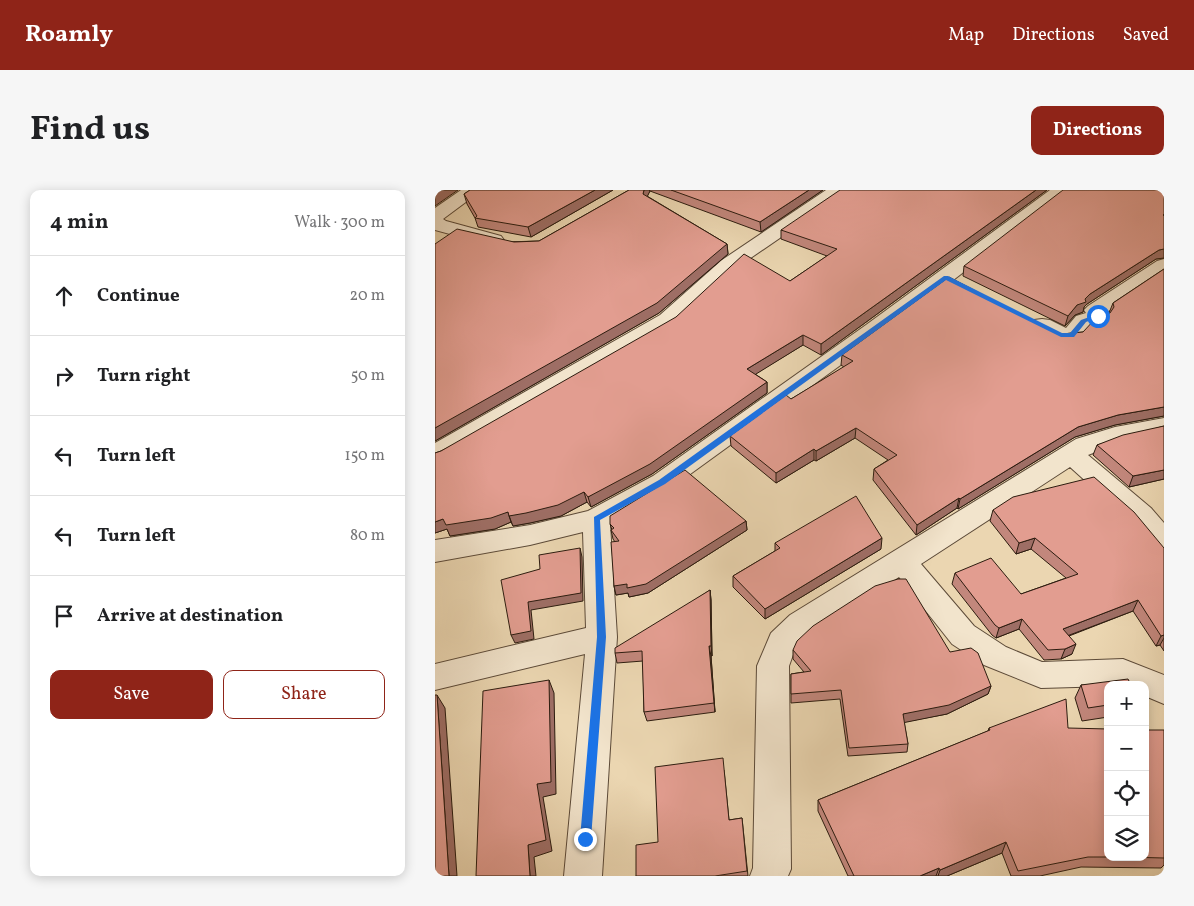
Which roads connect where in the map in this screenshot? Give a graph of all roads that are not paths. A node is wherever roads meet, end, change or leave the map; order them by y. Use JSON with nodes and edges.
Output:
{"nodes":[{"id":1,"x":473,"y":190,"type":"edge"},
{"id":2,"x":838,"y":190,"type":"edge"},
{"id":3,"x":1061,"y":190,"type":"edge"},
{"id":4,"x":435,"y":216,"type":"edge"},
{"id":5,"x":435,"y":221,"type":"edge"},
{"id":6,"x":511,"y":242,"type":"edge"},
{"id":7,"x":1164,"y":265,"type":"edge"},
{"id":8,"x":1025,"y":317,"type":"edge"},
{"id":9,"x":1164,"y":426,"type":"edge"},
{"id":10,"x":435,"y":454,"type":"edge"},
{"id":11,"x":1071,"y":455,"type":"junction"},
{"id":12,"x":596,"y":519,"type":"junction"},
{"id":13,"x":1164,"y":542,"type":"edge"},
{"id":14,"x":435,"y":551,"type":"edge"},
{"id":15,"x":902,"y":561,"type":"junction"},
{"id":16,"x":602,"y":637,"type":"junction"},
{"id":17,"x":435,"y":677,"type":"edge"},
{"id":18,"x":1164,"y":690,"type":"edge"},
{"id":19,"x":583,"y":876,"type":"edge"},
{"id":20,"x":769,"y":876,"type":"edge"}],
"edges":[{"from":1,"to":4,"type":"street"},
{"from":2,"to":10,"type":"street"},
{"from":3,"to":12,"type":"street"},
{"from":5,"to":6,"type":"street"},
{"from":7,"to":8,"type":"street"},
{"from":9,"to":11,"type":"street"},
{"from":11,"to":13,"type":"street"},
{"from":11,"to":15,"type":"street"},
{"from":12,"to":14,"type":"street"},
{"from":12,"to":16,"type":"street"},
{"from":15,"to":18,"type":"street"},
{"from":15,"to":20,"type":"street"},
{"from":16,"to":17,"type":"street"},
{"from":16,"to":19,"type":"street"}]}
